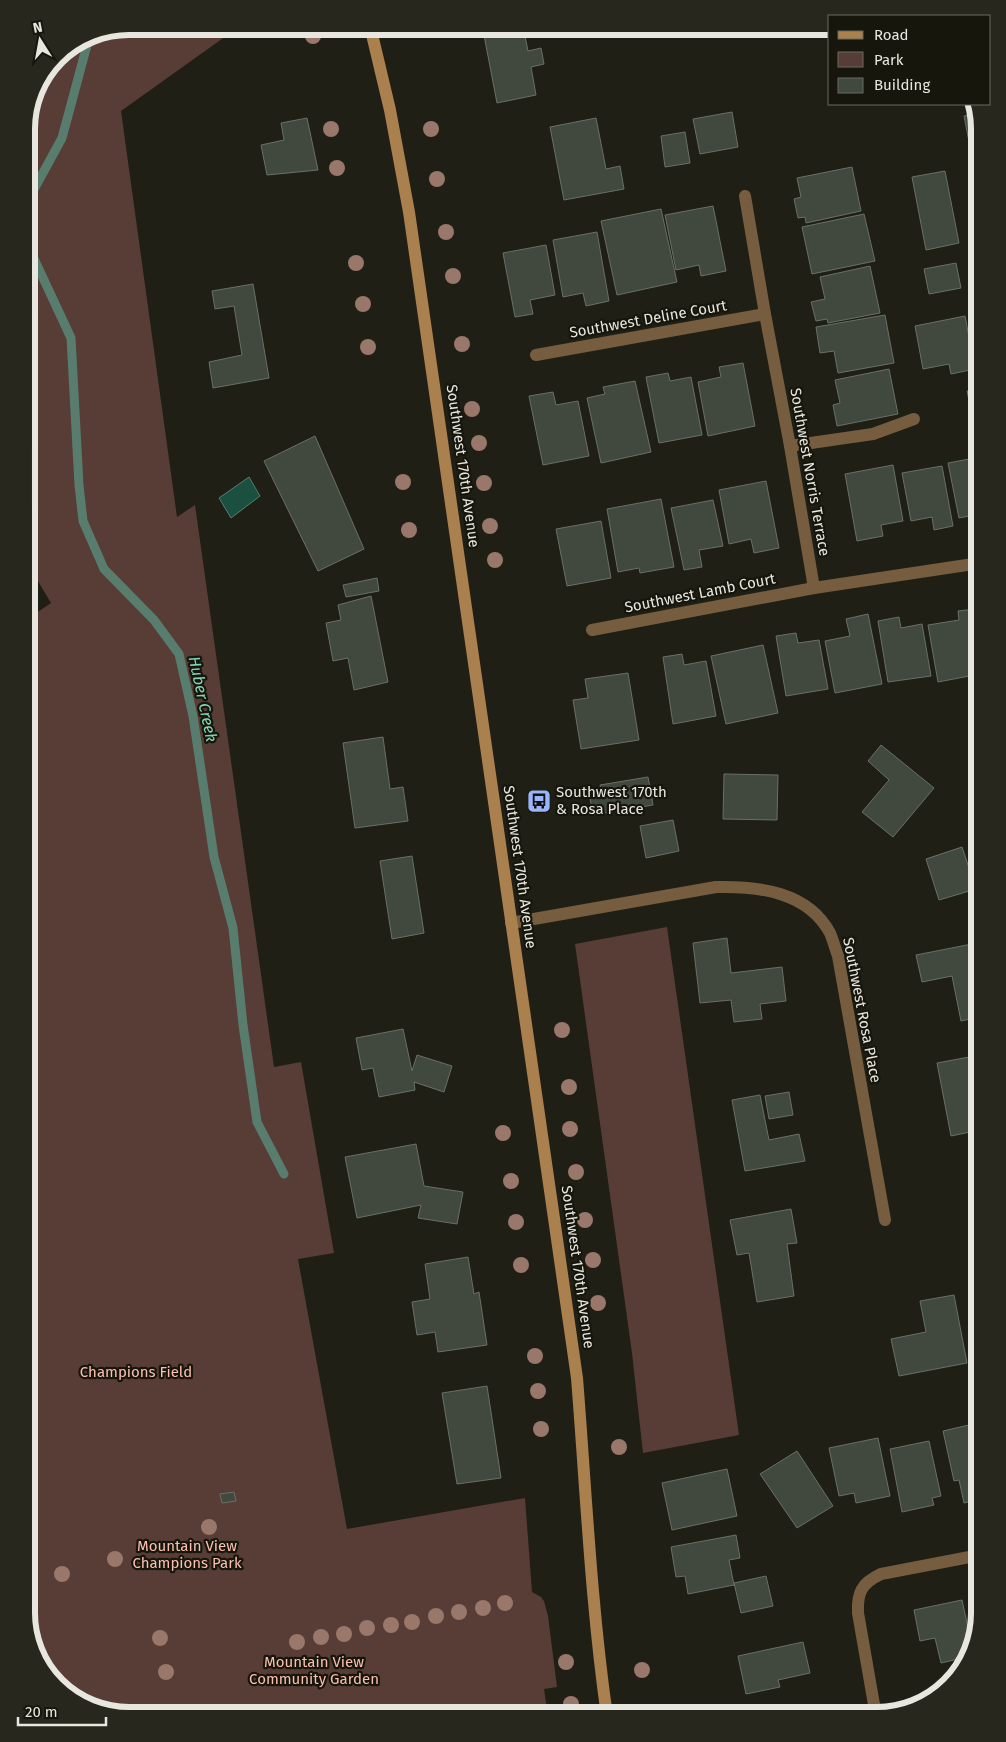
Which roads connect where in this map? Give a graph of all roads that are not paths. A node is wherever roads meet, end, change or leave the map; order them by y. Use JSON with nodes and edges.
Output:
{"nodes":[{"id":1,"x":372,"y":35,"type":"edge"},
{"id":2,"x":745,"y":196,"type":"dead end"},
{"id":3,"x":765,"y":314,"type":"junction"},
{"id":4,"x":536,"y":355,"type":"dead end"},
{"id":5,"x":914,"y":419,"type":"dead end"},
{"id":6,"x":790,"y":446,"type":"junction"},
{"id":7,"x":971,"y":564,"type":"edge"},
{"id":8,"x":814,"y":588,"type":"junction"},
{"id":9,"x":592,"y":630,"type":"dead end"},
{"id":10,"x":511,"y":923,"type":"junction"},
{"id":11,"x":885,"y":1220,"type":"dead end"},
{"id":12,"x":971,"y":1557,"type":"edge"},
{"id":13,"x":606,"y":1707,"type":"edge"},
{"id":14,"x":874,"y":1707,"type":"edge"}],
"edges":[{"from":1,"to":10,"type":"main road","name":"Southwest 170th Avenue"},
{"from":2,"to":3,"type":"street","name":"Southwest Norris Terrace"},
{"from":3,"to":4,"type":"street","name":"Southwest Deline Court"},
{"from":3,"to":6,"type":"street","name":"Southwest Norris Terrace"},
{"from":5,"to":6,"type":"street"},
{"from":6,"to":8,"type":"street","name":"Southwest Norris Terrace"},
{"from":7,"to":8,"type":"street"},
{"from":8,"to":9,"type":"street","name":"Southwest Lamb Court"},
{"from":10,"to":11,"type":"street","name":"Southwest Rosa Place"},
{"from":10,"to":13,"type":"main road","name":"Southwest 170th Avenue"},
{"from":12,"to":14,"type":"street"}]}
